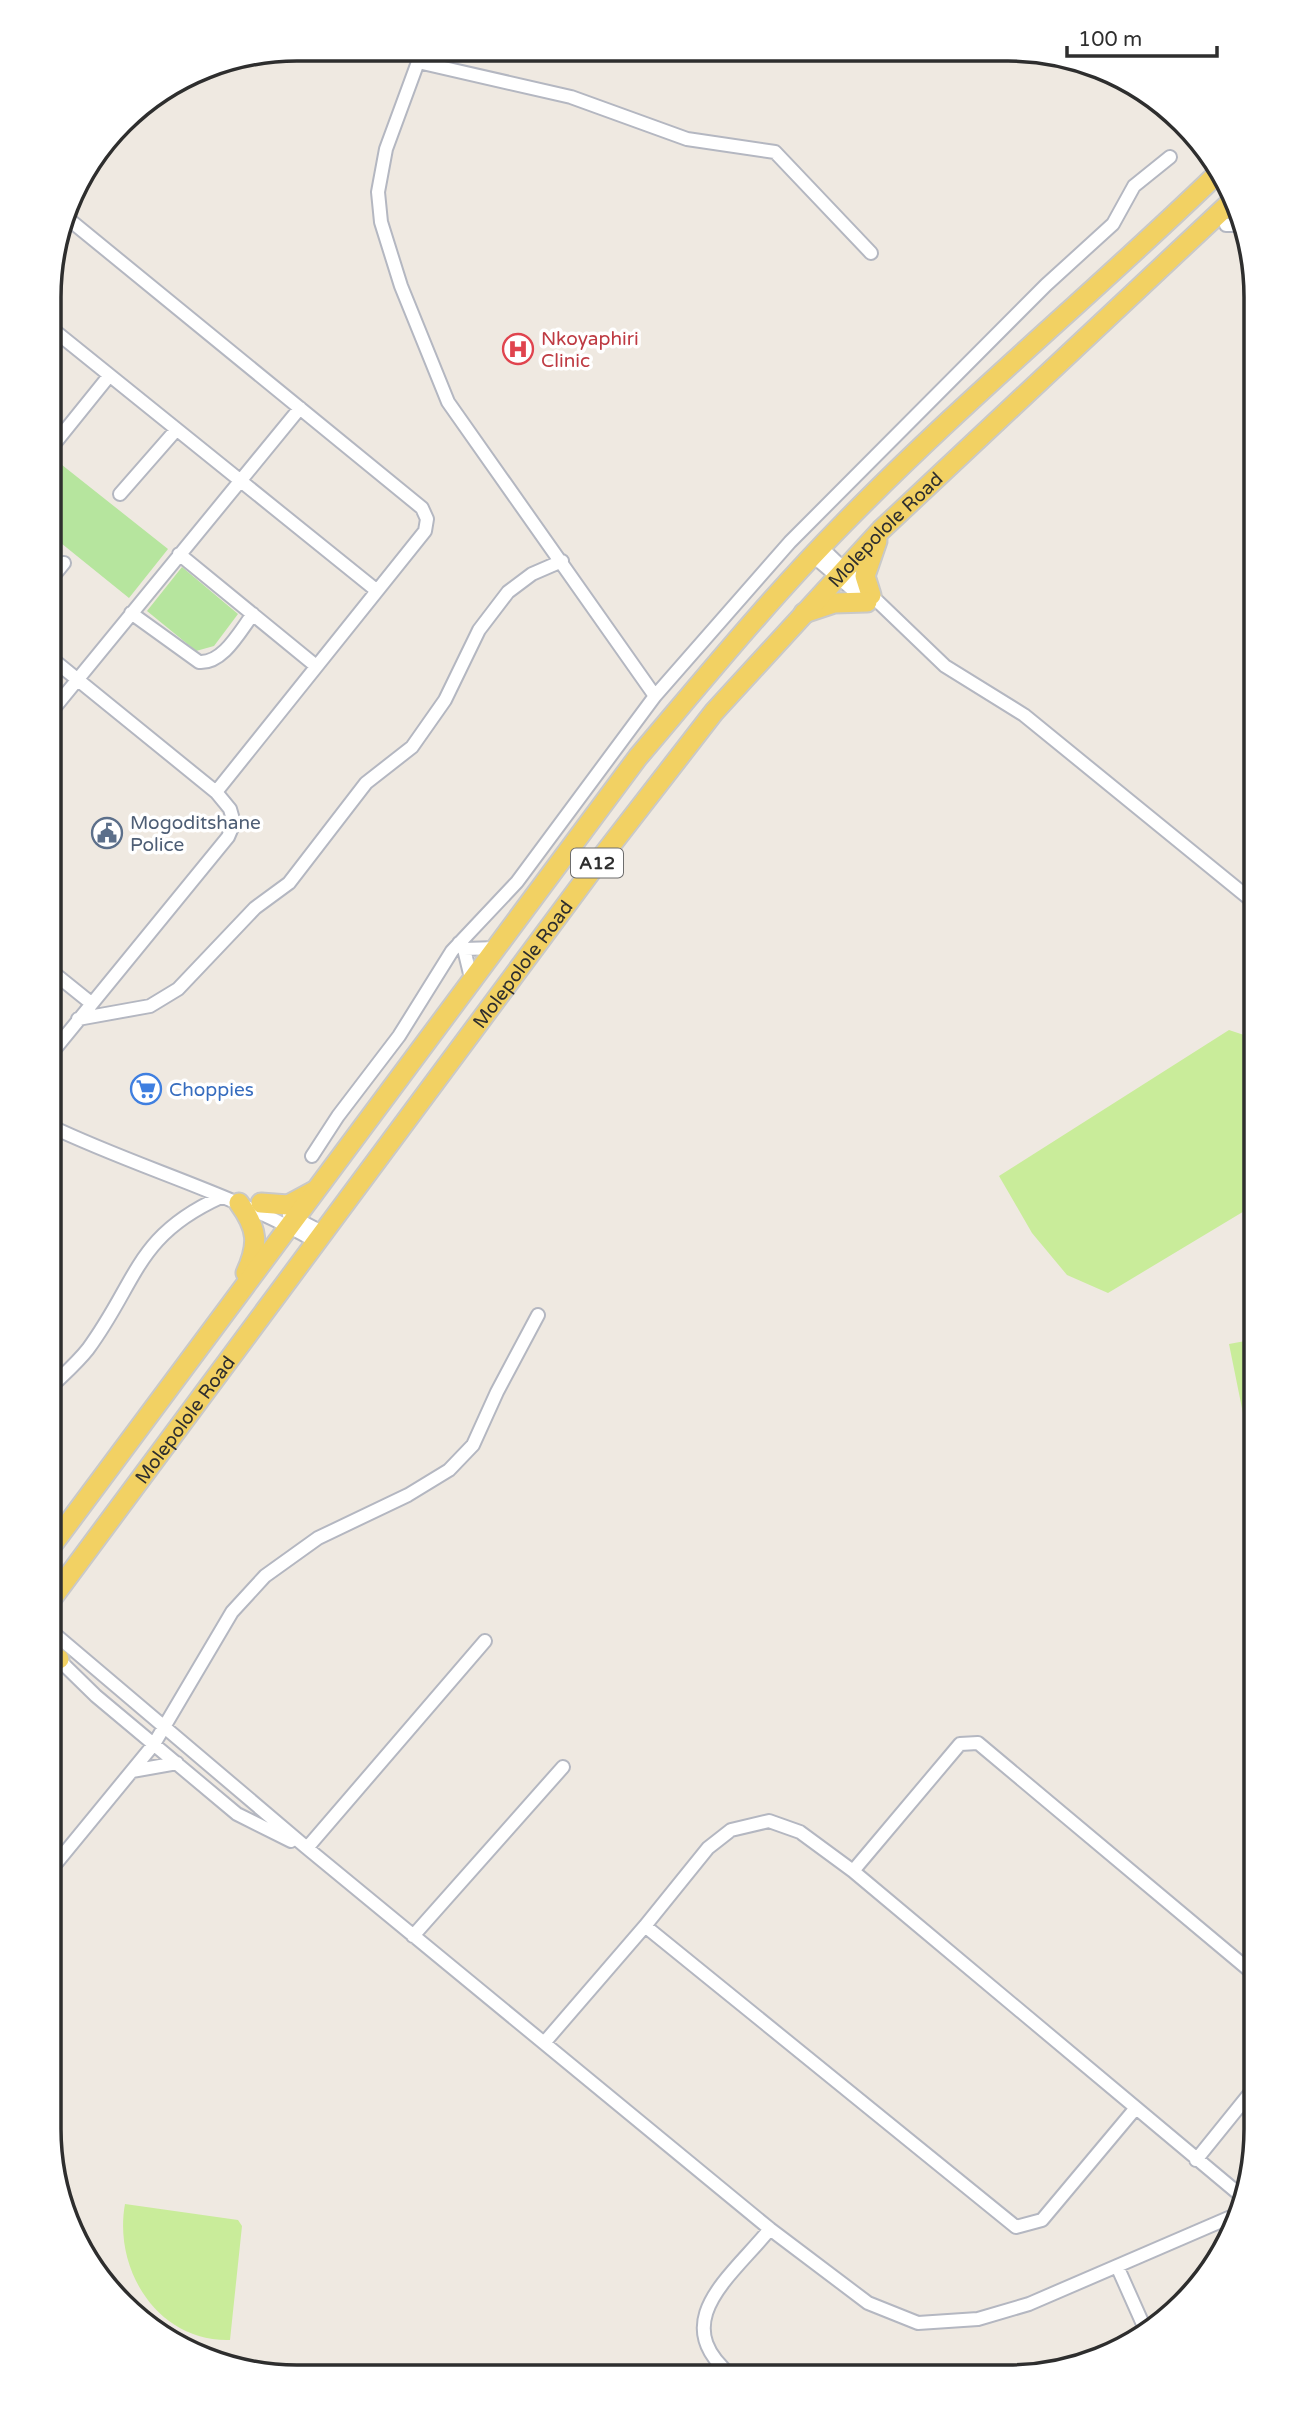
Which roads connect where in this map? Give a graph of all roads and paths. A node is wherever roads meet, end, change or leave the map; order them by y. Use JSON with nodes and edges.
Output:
{"nodes":[{"id":1,"x":1170,"y":157,"type":"dead end"},
{"id":2,"x":1211,"y":179,"type":"edge"},
{"id":3,"x":1225,"y":208,"type":"edge"},
{"id":4,"x":73,"y":224,"type":"edge"},
{"id":5,"x":1226,"y":225,"type":"dead end"},
{"id":6,"x":1232,"y":225,"type":"edge"},
{"id":7,"x":871,"y":253,"type":"dead end"},
{"id":8,"x":61,"y":336,"type":"edge"},
{"id":9,"x":109,"y":376,"type":"junction"},
{"id":10,"x":300,"y":408,"type":"junction"},
{"id":11,"x":176,"y":430,"type":"junction"},
{"id":12,"x":61,"y":436,"type":"edge"},
{"id":13,"x":240,"y":481,"type":"junction"},
{"id":14,"x":120,"y":494,"type":"dead end"},
{"id":15,"x":881,"y":530,"type":"junction"},
{"id":16,"x":817,"y":551,"type":"junction"},
{"id":17,"x":180,"y":554,"type":"junction"},
{"id":18,"x":562,"y":561,"type":"junction"},
{"id":19,"x":64,"y":563,"type":"dead end"},
{"id":20,"x":61,"y":567,"type":"edge"},
{"id":21,"x":840,"y":572,"type":"junction"},
{"id":22,"x":376,"y":590,"type":"junction"},
{"id":23,"x":869,"y":598,"type":"junction"},
{"id":24,"x":131,"y":613,"type":"junction"},
{"id":25,"x":253,"y":614,"type":"junction"},
{"id":26,"x":800,"y":615,"type":"junction"},
{"id":27,"x":61,"y":666,"type":"edge"},
{"id":28,"x":316,"y":666,"type":"junction"},
{"id":29,"x":77,"y":679,"type":"junction"},
{"id":30,"x":655,"y":696,"type":"junction"},
{"id":31,"x":61,"y":699,"type":"edge"},
{"id":32,"x":216,"y":792,"type":"junction"},
{"id":33,"x":1244,"y":894,"type":"edge"},
{"id":34,"x":462,"y":946,"type":"junction"},
{"id":35,"x":497,"y":948,"type":"junction"},
{"id":36,"x":61,"y":979,"type":"edge"},
{"id":37,"x":472,"y":982,"type":"junction"},
{"id":38,"x":91,"y":1003,"type":"junction"},
{"id":39,"x":78,"y":1019,"type":"junction"},
{"id":40,"x":61,"y":1041,"type":"edge"},
{"id":41,"x":61,"y":1131,"type":"edge"},
{"id":42,"x":312,"y":1156,"type":"dead end"},
{"id":43,"x":203,"y":1186,"type":"junction"},
{"id":44,"x":319,"y":1188,"type":"junction"},
{"id":45,"x":230,"y":1200,"type":"junction"},
{"id":46,"x":261,"y":1203,"type":"junction"},
{"id":47,"x":293,"y":1222,"type":"junction"},
{"id":48,"x":319,"y":1237,"type":"junction"},
{"id":49,"x":238,"y":1293,"type":"junction"},
{"id":50,"x":538,"y":1315,"type":"dead end"},
{"id":51,"x":61,"y":1377,"type":"edge"},
{"id":52,"x":61,"y":1533,"type":"edge"},
{"id":53,"x":61,"y":1586,"type":"edge"},
{"id":54,"x":61,"y":1639,"type":"edge"},
{"id":55,"x":485,"y":1641,"type":"dead end"},
{"id":56,"x":83,"y":1658,"type":"junction"},
{"id":57,"x":61,"y":1660,"type":"edge"},
{"id":58,"x":61,"y":1663,"type":"edge"},
{"id":59,"x":163,"y":1727,"type":"junction"},
{"id":60,"x":153,"y":1744,"type":"junction"},
{"id":61,"x":177,"y":1763,"type":"junction"},
{"id":62,"x":564,"y":1767,"type":"dead end"},
{"id":63,"x":132,"y":1771,"type":"junction"},
{"id":64,"x":307,"y":1848,"type":"junction"},
{"id":65,"x":61,"y":1857,"type":"edge"},
{"id":66,"x":853,"y":1871,"type":"junction"},
{"id":67,"x":645,"y":1926,"type":"junction"},
{"id":68,"x":413,"y":1936,"type":"junction"},
{"id":69,"x":1243,"y":1965,"type":"edge"},
{"id":70,"x":544,"y":2043,"type":"junction"},
{"id":71,"x":1243,"y":2102,"type":"edge"},
{"id":72,"x":1135,"y":2109,"type":"junction"},
{"id":73,"x":1196,"y":2160,"type":"junction"},
{"id":74,"x":1235,"y":2191,"type":"edge"},
{"id":75,"x":1224,"y":2221,"type":"edge"},
{"id":76,"x":770,"y":2229,"type":"junction"},
{"id":77,"x":1117,"y":2266,"type":"junction"},
{"id":78,"x":1142,"y":2322,"type":"edge"},
{"id":79,"x":719,"y":2365,"type":"edge"}],
"edges":[{"from":1,"to":30,"type":"street"},
{"from":2,"to":16,"type":"main road","name":"Molepolole Road","number":"A12"},
{"from":3,"to":15,"type":"main road","name":"Molepolole Road","number":"A12"},
{"from":4,"to":10,"type":"street"},
{"from":5,"to":6,"type":"street"},
{"from":7,"to":18,"type":"street"},
{"from":8,"to":9,"type":"street"},
{"from":9,"to":11,"type":"street"},
{"from":9,"to":12,"type":"street"},
{"from":10,"to":13,"type":"street"},
{"from":10,"to":22,"type":"street"},
{"from":11,"to":13,"type":"street"},
{"from":11,"to":14,"type":"street"},
{"from":13,"to":17,"type":"street"},
{"from":13,"to":22,"type":"street"},
{"from":15,"to":21,"type":"main road","name":"Molepolole Road","number":"A12"},
{"from":15,"to":23,"type":"main road"},
{"from":16,"to":21,"type":"street"},
{"from":16,"to":35,"type":"main road","name":"Molepolole Road","number":"A12"},
{"from":17,"to":24,"type":"street"},
{"from":17,"to":25,"type":"street"},
{"from":18,"to":30,"type":"street"},
{"from":18,"to":39,"type":"street"},
{"from":19,"to":20,"type":"street"},
{"from":21,"to":23,"type":"street"},
{"from":21,"to":26,"type":"main road","name":"Molepolole Road","number":"A12"},
{"from":22,"to":28,"type":"street"},
{"from":23,"to":26,"type":"main road"},
{"from":23,"to":33,"type":"street"},
{"from":24,"to":25,"type":"street"},
{"from":24,"to":29,"type":"street"},
{"from":25,"to":28,"type":"street"},
{"from":26,"to":48,"type":"main road","name":"Molepolole Road","number":"A12"},
{"from":27,"to":29,"type":"street"},
{"from":28,"to":32,"type":"street"},
{"from":29,"to":31,"type":"street"},
{"from":29,"to":32,"type":"street"},
{"from":30,"to":34,"type":"street"},
{"from":32,"to":38,"type":"street"},
{"from":34,"to":35,"type":"street"},
{"from":34,"to":37,"type":"street"},
{"from":34,"to":42,"type":"street"},
{"from":35,"to":37,"type":"main road","name":"Molepolole Road","number":"A12"},
{"from":36,"to":38,"type":"street"},
{"from":37,"to":44,"type":"main road","name":"Molepolole Road","number":"A12"},
{"from":38,"to":39,"type":"street"},
{"from":39,"to":40,"type":"street"},
{"from":41,"to":43,"type":"street"},
{"from":43,"to":45,"type":"street"},
{"from":43,"to":46,"type":"street"},
{"from":44,"to":46,"type":"main road"},
{"from":44,"to":47,"type":"main road","name":"Molepolole Road","number":"A12"},
{"from":45,"to":47,"type":"street"},
{"from":45,"to":49,"type":"main road"},
{"from":45,"to":51,"type":"street"},
{"from":46,"to":47,"type":"street"},
{"from":47,"to":48,"type":"street"},
{"from":47,"to":49,"type":"main road","name":"Molepolole Road","number":"A12"},
{"from":48,"to":53,"type":"main road","name":"Molepolole Road","number":"A12"},
{"from":49,"to":52,"type":"main road","name":"Molepolole Road","number":"A12"},
{"from":50,"to":59,"type":"street"},
{"from":54,"to":56,"type":"street"},
{"from":55,"to":64,"type":"street"},
{"from":56,"to":57,"type":"street"},
{"from":56,"to":59,"type":"street"},
{"from":58,"to":60,"type":"street"},
{"from":59,"to":60,"type":"street"},
{"from":59,"to":64,"type":"street"},
{"from":60,"to":61,"type":"street"},
{"from":60,"to":63,"type":"street"},
{"from":61,"to":63,"type":"street"},
{"from":61,"to":64,"type":"street"},
{"from":62,"to":68,"type":"street"},
{"from":63,"to":65,"type":"street"},
{"from":64,"to":68,"type":"street"},
{"from":66,"to":67,"type":"street"},
{"from":66,"to":69,"type":"street"},
{"from":66,"to":72,"type":"street"},
{"from":67,"to":70,"type":"street"},
{"from":67,"to":72,"type":"street"},
{"from":68,"to":70,"type":"street"},
{"from":70,"to":76,"type":"street"},
{"from":71,"to":73,"type":"street"},
{"from":72,"to":73,"type":"street"},
{"from":73,"to":74,"type":"street"},
{"from":75,"to":77,"type":"street"},
{"from":76,"to":77,"type":"street"},
{"from":76,"to":79,"type":"street"},
{"from":77,"to":78,"type":"street"}]}
